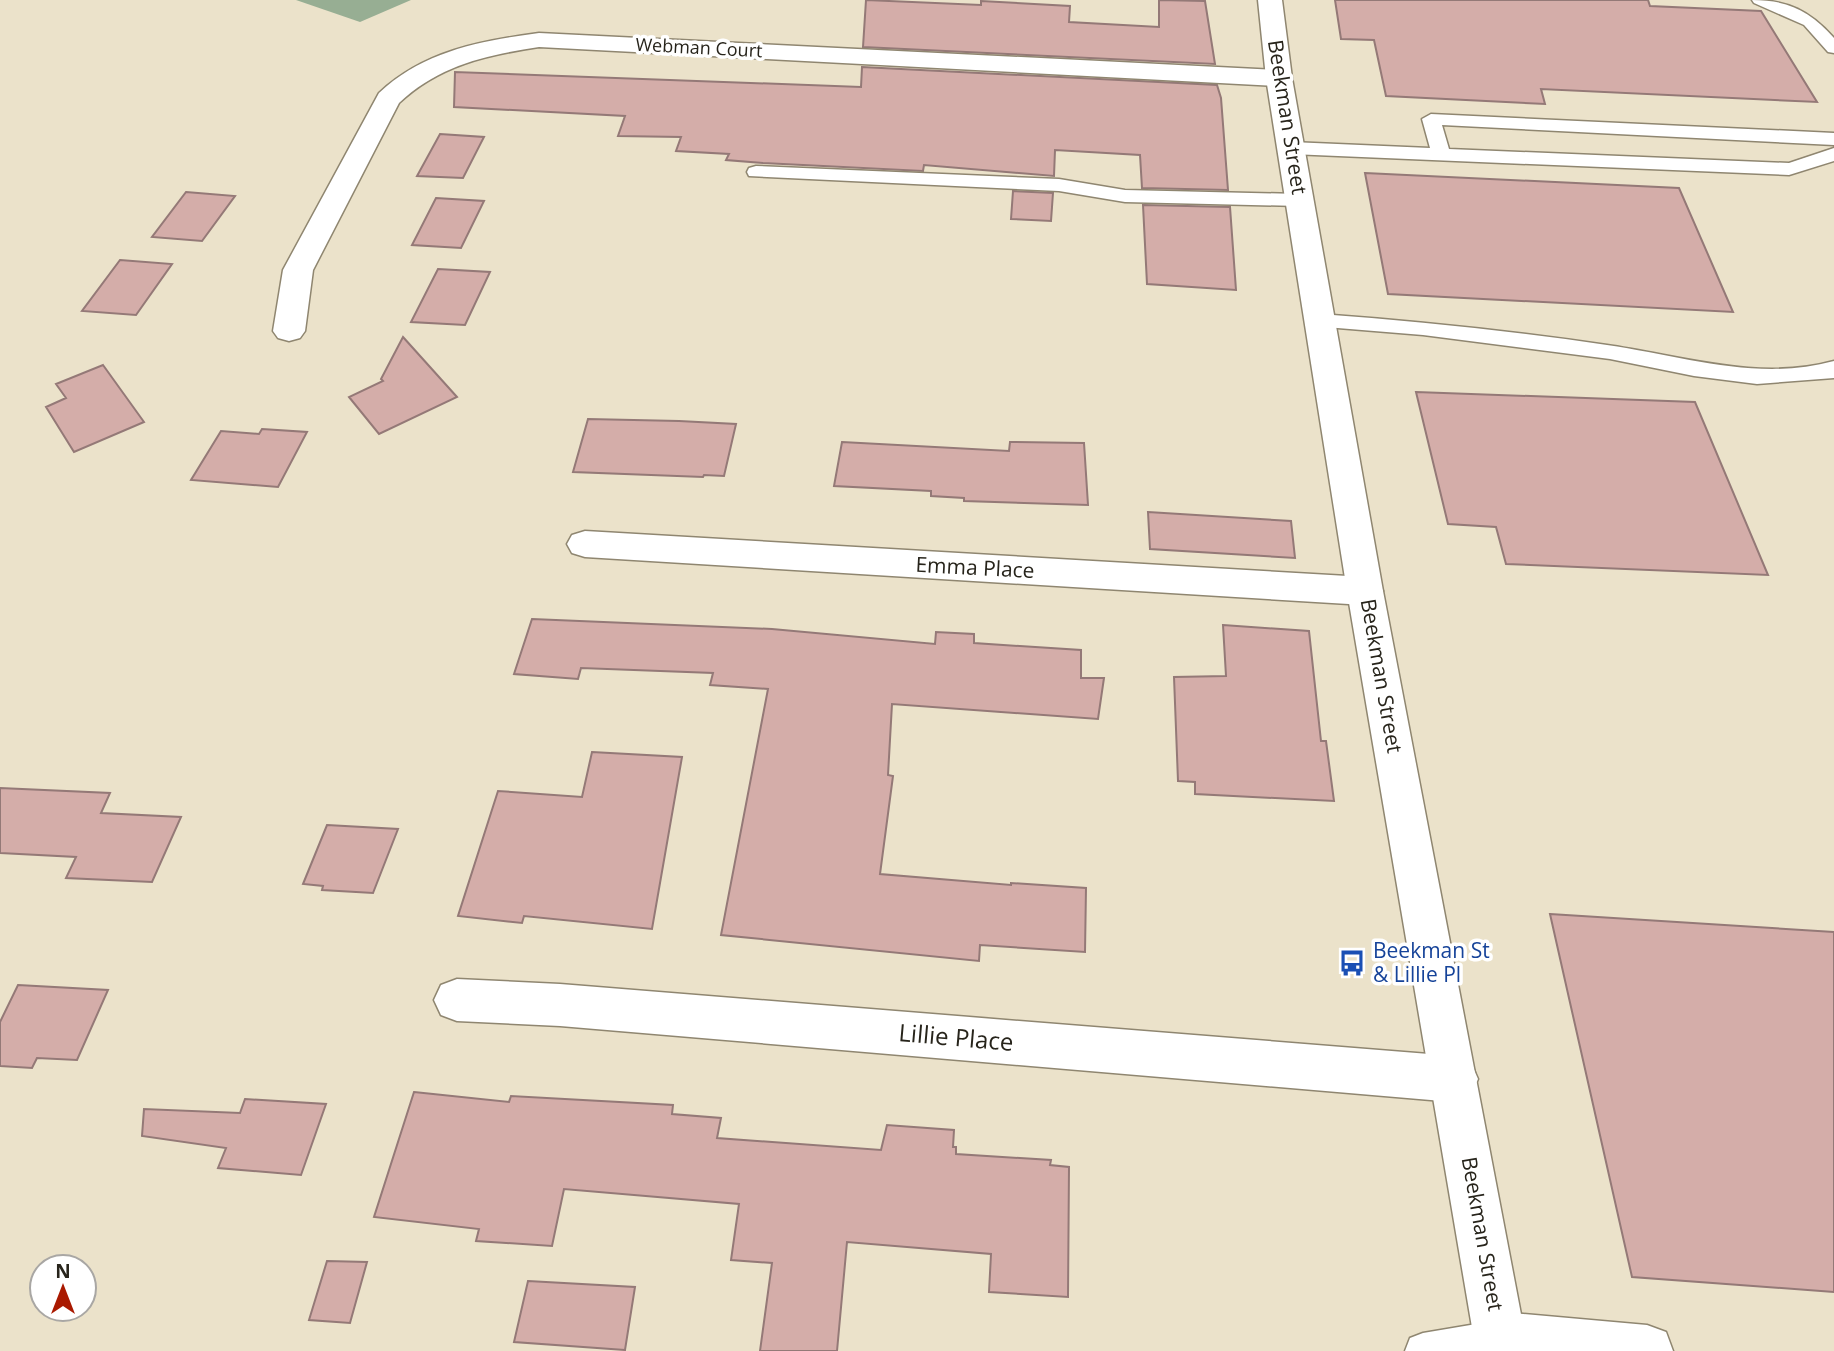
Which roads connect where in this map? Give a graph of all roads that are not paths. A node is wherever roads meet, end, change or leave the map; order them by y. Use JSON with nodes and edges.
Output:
{"nodes":[{"id":1,"x":1270,"y":0,"type":"edge"},
{"id":2,"x":1760,"y":0,"type":"edge"},
{"id":3,"x":1834,"y":48,"type":"edge"},
{"id":4,"x":1279,"y":78,"type":"junction"},
{"id":5,"x":1834,"y":139,"type":"edge"},
{"id":6,"x":1291,"y":148,"type":"junction"},
{"id":7,"x":1834,"y":154,"type":"edge"},
{"id":8,"x":1441,"y":155,"type":"junction"},
{"id":9,"x":756,"y":172,"type":"dead end"},
{"id":10,"x":1300,"y":200,"type":"junction"},
{"id":11,"x":1320,"y":321,"type":"junction"},
{"id":12,"x":289,"y":331,"type":"dead end"},
{"id":13,"x":1834,"y":368,"type":"edge"},
{"id":14,"x":585,"y":544,"type":"dead end"},
{"id":15,"x":1366,"y":591,"type":"junction"},
{"id":16,"x":457,"y":1000,"type":"dead end"},
{"id":17,"x":1454,"y":1079,"type":"junction"},
{"id":18,"x":1501,"y":1345,"type":"edge"},
{"id":19,"x":1423,"y":1351,"type":"edge"},
{"id":20,"x":1647,"y":1351,"type":"edge"}],
"edges":[{"from":1,"to":4,"type":"street","name":"Beekman Street"},
{"from":2,"to":3,"type":"lane"},
{"from":4,"to":6,"type":"street","name":"Beekman Street"},
{"from":4,"to":12,"type":"street","name":"Webman Court"},
{"from":5,"to":8,"type":"lane"},
{"from":6,"to":8,"type":"lane"},
{"from":6,"to":10,"type":"street","name":"Beekman Street"},
{"from":7,"to":8,"type":"lane"},
{"from":9,"to":10,"type":"lane"},
{"from":10,"to":11,"type":"street","name":"Beekman Street"},
{"from":11,"to":13,"type":"lane"},
{"from":11,"to":15,"type":"street","name":"Beekman Street"},
{"from":14,"to":15,"type":"street","name":"Emma Place"},
{"from":15,"to":17,"type":"street","name":"Beekman Street"},
{"from":16,"to":17,"type":"street","name":"Lillie Place"},
{"from":17,"to":18,"type":"street","name":"Beekman Street"},
{"from":18,"to":19,"type":"lane"},
{"from":18,"to":20,"type":"street"}]}
